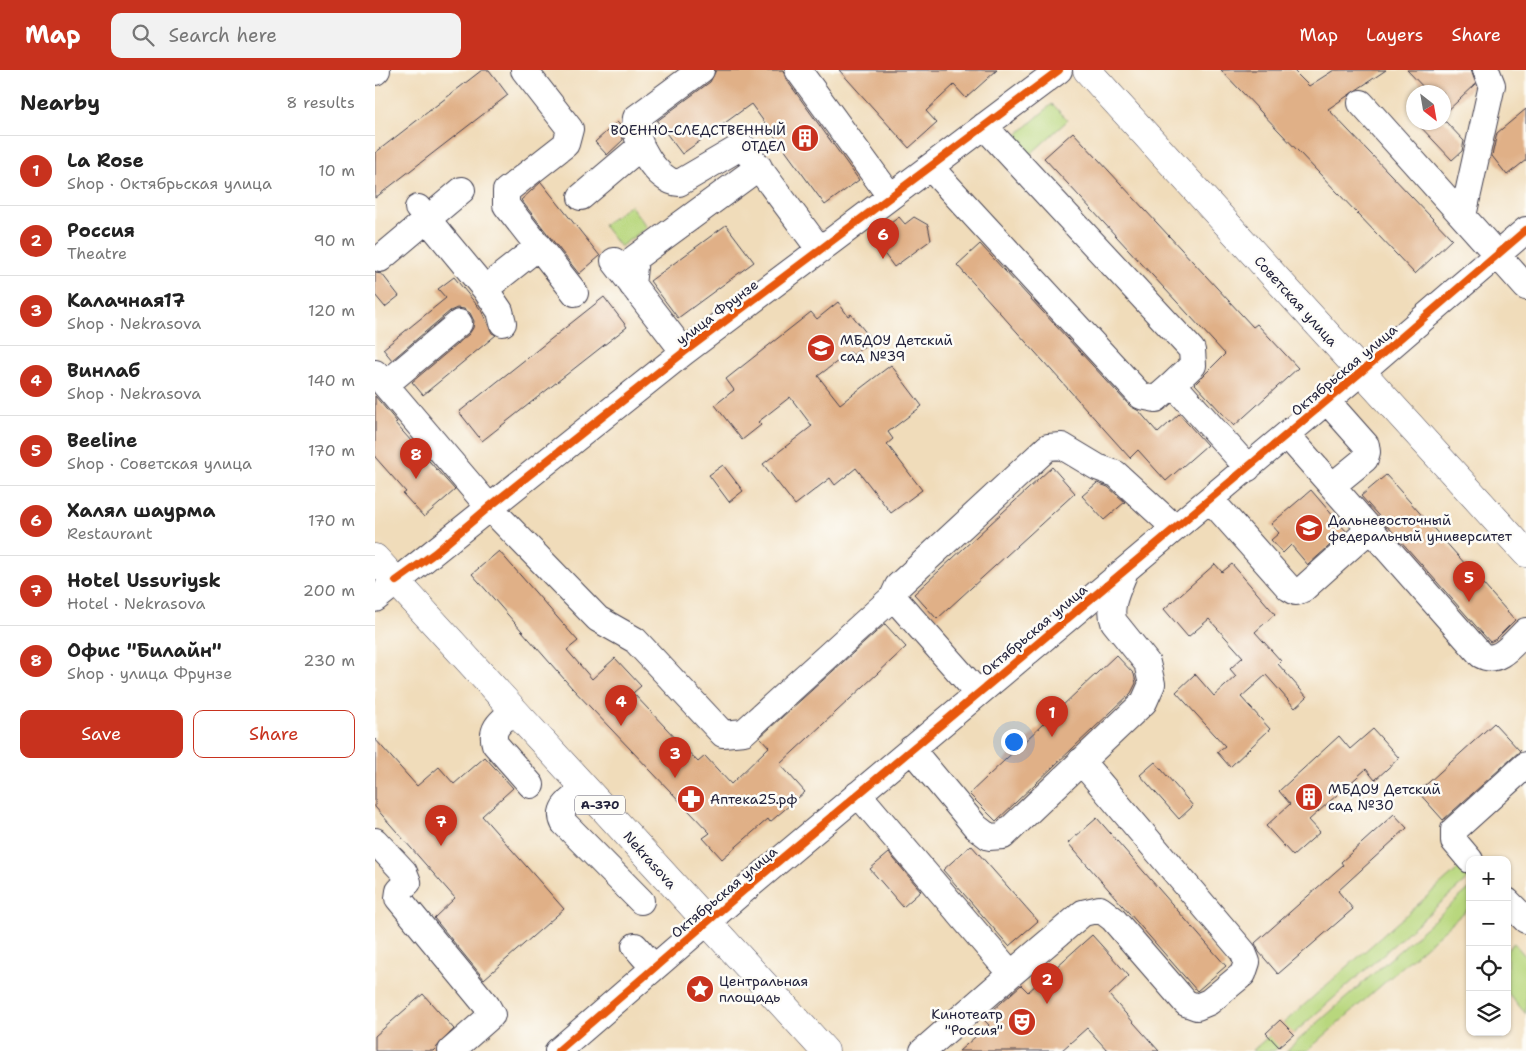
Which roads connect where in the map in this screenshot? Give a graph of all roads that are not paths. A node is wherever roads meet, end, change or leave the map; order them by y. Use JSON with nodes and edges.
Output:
{"nodes":[{"id":1,"x":524,"y":70,"type":"edge"},
{"id":2,"x":701,"y":70,"type":"edge"},
{"id":3,"x":798,"y":70,"type":"edge"},
{"id":4,"x":1059,"y":70,"type":"edge"},
{"id":5,"x":1087,"y":70,"type":"edge"},
{"id":6,"x":1486,"y":70,"type":"edge"},
{"id":7,"x":1361,"y":103,"type":"dead end"},
{"id":8,"x":985,"y":126,"type":"junction"},
{"id":9,"x":640,"y":148,"type":"junction"},
{"id":10,"x":759,"y":167,"type":"junction"},
{"id":11,"x":930,"y":167,"type":"junction"},
{"id":12,"x":462,"y":190,"type":"dead end"},
{"id":13,"x":890,"y":196,"type":"junction"},
{"id":14,"x":581,"y":198,"type":"dead end"},
{"id":15,"x":422,"y":214,"type":"junction"},
{"id":16,"x":1463,"y":216,"type":"junction"},
{"id":17,"x":1526,"y":230,"type":"edge"},
{"id":18,"x":539,"y":246,"type":"junction"},
{"id":19,"x":820,"y":250,"type":"junction"},
{"id":20,"x":1498,"y":254,"type":"junction"},
{"id":21,"x":379,"y":259,"type":"dead end"},
{"id":22,"x":614,"y":261,"type":"dead end"},
{"id":23,"x":632,"y":285,"type":"junction"},
{"id":24,"x":1526,"y":287,"type":"edge"},
{"id":25,"x":485,"y":289,"type":"junction"},
{"id":26,"x":575,"y":293,"type":"dead end"},
{"id":27,"x":459,"y":323,"type":"dead end"},
{"id":28,"x":503,"y":323,"type":"dead end"},
{"id":29,"x":684,"y":352,"type":"junction"},
{"id":30,"x":1361,"y":372,"type":"junction"},
{"id":31,"x":380,"y":379,"type":"edge"},
{"id":32,"x":1173,"y":384,"type":"junction"},
{"id":33,"x":1327,"y":401,"type":"junction"},
{"id":34,"x":1287,"y":434,"type":"junction"},
{"id":35,"x":1248,"y":468,"type":"junction"},
{"id":36,"x":1332,"y":486,"type":"junction"},
{"id":37,"x":1210,"y":499,"type":"junction"},
{"id":38,"x":489,"y":507,"type":"junction"},
{"id":39,"x":1175,"y":528,"type":"junction"},
{"id":40,"x":1370,"y":529,"type":"junction"},
{"id":41,"x":1526,"y":554,"type":"edge"},
{"id":42,"x":375,"y":558,"type":"edge"},
{"id":43,"x":1126,"y":569,"type":"junction"},
{"id":44,"x":396,"y":581,"type":"junction"},
{"id":45,"x":893,"y":597,"type":"junction"},
{"id":46,"x":375,"y":599,"type":"edge"},
{"id":47,"x":1526,"y":631,"type":"edge"},
{"id":48,"x":978,"y":693,"type":"junction"},
{"id":49,"x":513,"y":711,"type":"junction"},
{"id":50,"x":911,"y":749,"type":"junction"},
{"id":51,"x":1081,"y":762,"type":"junction"},
{"id":52,"x":1526,"y":765,"type":"edge"},
{"id":53,"x":531,"y":785,"type":"dead end"},
{"id":54,"x":585,"y":789,"type":"junction"},
{"id":55,"x":858,"y":794,"type":"junction"},
{"id":56,"x":375,"y":841,"type":"edge"},
{"id":57,"x":1467,"y":856,"type":"edge"},
{"id":58,"x":641,"y":901,"type":"dead end"},
{"id":59,"x":1511,"y":905,"type":"edge"},
{"id":60,"x":1526,"y":920,"type":"edge"},
{"id":61,"x":707,"y":922,"type":"junction"},
{"id":62,"x":635,"y":946,"type":"dead end"},
{"id":63,"x":654,"y":968,"type":"junction"},
{"id":64,"x":1011,"y":974,"type":"junction"},
{"id":65,"x":451,"y":1051,"type":"edge"},
{"id":66,"x":558,"y":1051,"type":"edge"},
{"id":67,"x":825,"y":1051,"type":"edge"},
{"id":68,"x":923,"y":1051,"type":"edge"}],
"edges":[{"from":1,"to":18,"type":"street"},
{"from":2,"to":9,"type":"street"},
{"from":3,"to":13,"type":"street"},
{"from":4,"to":8,"type":"street","name":"улица Фрунзе"},
{"from":5,"to":30,"type":"main road","name":"Советская улица"},
{"from":6,"to":16,"type":"street"},
{"from":7,"to":16,"type":"street"},
{"from":8,"to":11,"type":"street","name":"улица Фрунзе"},
{"from":8,"to":32,"type":"street"},
{"from":9,"to":10,"type":"street"},
{"from":9,"to":14,"type":"street"},
{"from":10,"to":19,"type":"street"},
{"from":10,"to":23,"type":"street"},
{"from":11,"to":13,"type":"street","name":"улица Фрунзе"},
{"from":11,"to":32,"type":"street"},
{"from":12,"to":15,"type":"street"},
{"from":13,"to":19,"type":"street","name":"улица Фрунзе"},
{"from":15,"to":21,"type":"street"},
{"from":15,"to":25,"type":"street"},
{"from":16,"to":20,"type":"street"},
{"from":17,"to":20,"type":"street","name":"Октябрьская улица"},
{"from":18,"to":25,"type":"street"},
{"from":18,"to":26,"type":"street"},
{"from":19,"to":29,"type":"street","name":"улица Фрунзе"},
{"from":20,"to":24,"type":"street"},
{"from":20,"to":30,"type":"street","name":"Октябрьская улица"},
{"from":22,"to":23,"type":"street"},
{"from":23,"to":29,"type":"street"},
{"from":25,"to":28,"type":"street"},
{"from":27,"to":31,"type":"street"},
{"from":29,"to":38,"type":"street","name":"улица Фрунзе"},
{"from":30,"to":33,"type":"street","name":"Октябрьская улица"},
{"from":30,"to":41,"type":"main road","name":"Советская улица"},
{"from":31,"to":38,"type":"street"},
{"from":32,"to":35,"type":"street"},
{"from":33,"to":34,"type":"street","name":"Октябрьская улица"},
{"from":33,"to":36,"type":"street"},
{"from":34,"to":35,"type":"street","name":"Октябрьская улица"},
{"from":34,"to":36,"type":"street"},
{"from":35,"to":37,"type":"street","name":"Октябрьская улица"},
{"from":36,"to":40,"type":"street"},
{"from":37,"to":39,"type":"street","name":"Октябрьская улица"},
{"from":37,"to":40,"type":"street"},
{"from":38,"to":44,"type":"street","name":"улица Фрунзе"},
{"from":38,"to":45,"type":"street"},
{"from":39,"to":43,"type":"street","name":"Октябрьская улица"},
{"from":39,"to":45,"type":"street"},
{"from":40,"to":47,"type":"street"},
{"from":42,"to":44,"type":"main road","name":"Nekrasova","number":"А-370"},
{"from":43,"to":48,"type":"street","name":"Октябрьская улица"},
{"from":43,"to":51,"type":"street"},
{"from":44,"to":46,"type":"street","name":"улица Фрунзе"},
{"from":44,"to":49,"type":"main road","name":"Nekrasova","number":"А-370"},
{"from":45,"to":48,"type":"street"},
{"from":48,"to":50,"type":"street","name":"Октябрьская улица"},
{"from":49,"to":53,"type":"street"},
{"from":49,"to":54,"type":"main road","name":"Nekrasova","number":"А-370"},
{"from":50,"to":51,"type":"street"},
{"from":50,"to":55,"type":"street","name":"Октябрьская улица"},
{"from":51,"to":64,"type":"street"},
{"from":52,"to":57,"type":"street"},
{"from":54,"to":58,"type":"street"},
{"from":54,"to":61,"type":"main road","name":"Nekrasova","number":"А-370"},
{"from":55,"to":61,"type":"street","name":"Октябрьская улица"},
{"from":55,"to":64,"type":"street"},
{"from":56,"to":65,"type":"street"},
{"from":59,"to":60,"type":"street"},
{"from":61,"to":63,"type":"street","name":"Октябрьская улица"},
{"from":61,"to":67,"type":"main road","name":"Nekrasova","number":"А-370"},
{"from":62,"to":63,"type":"street"},
{"from":63,"to":66,"type":"street","name":"Октябрьская улица"},
{"from":64,"to":68,"type":"street"}]}
